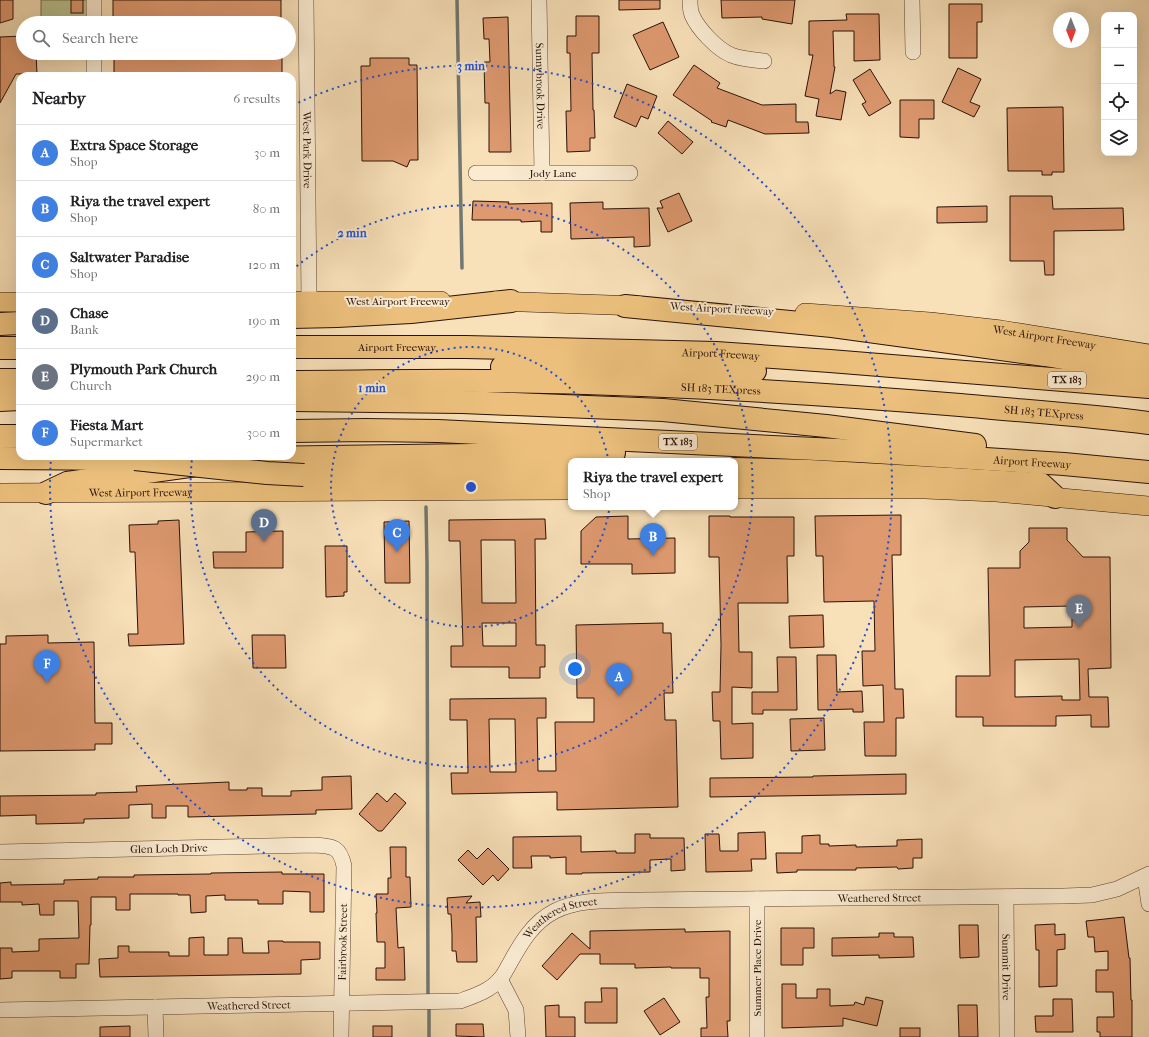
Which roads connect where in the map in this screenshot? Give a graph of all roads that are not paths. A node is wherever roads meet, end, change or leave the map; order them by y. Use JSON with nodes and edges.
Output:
{"nodes":[{"id":1,"x":94,"y":0,"type":"edge"},
{"id":2,"x":306,"y":0,"type":"edge"},
{"id":3,"x":539,"y":0,"type":"edge"},
{"id":4,"x":690,"y":0,"type":"edge"},
{"id":5,"x":912,"y":0,"type":"edge"},
{"id":6,"x":94,"y":16,"type":"edge"},
{"id":7,"x":914,"y":52,"type":"dead end"},
{"id":8,"x":94,"y":60,"type":"edge"},
{"id":9,"x":764,"y":61,"type":"dead end"},
{"id":10,"x":94,"y":72,"type":"edge"},
{"id":11,"x":476,"y":173,"type":"dead end"},
{"id":12,"x":542,"y":173,"type":"junction"},
{"id":13,"x":630,"y":173,"type":"dead end"},
{"id":14,"x":301,"y":300,"type":"edge"},
{"id":15,"x":511,"y":301,"type":"junction"},
{"id":16,"x":0,"y":302,"type":"edge"},
{"id":17,"x":16,"y":302,"type":"edge"},
{"id":18,"x":625,"y":306,"type":"junction"},
{"id":19,"x":296,"y":317,"type":"edge"},
{"id":20,"x":16,"y":323,"type":"edge"},
{"id":21,"x":0,"y":324,"type":"edge"},
{"id":22,"x":296,"y":347,"type":"edge"},
{"id":23,"x":0,"y":348,"type":"edge"},
{"id":24,"x":16,"y":348,"type":"edge"},
{"id":25,"x":1149,"y":354,"type":"edge"},
{"id":26,"x":296,"y":371,"type":"edge"},
{"id":27,"x":1149,"y":372,"type":"edge"},
{"id":28,"x":986,"y":373,"type":"junction"},
{"id":29,"x":296,"y":382,"type":"edge"},
{"id":30,"x":15,"y":384,"type":"edge"},
{"id":31,"x":1149,"y":388,"type":"edge"},
{"id":32,"x":296,"y":391,"type":"edge"},
{"id":33,"x":0,"y":400,"type":"edge"},
{"id":34,"x":296,"y":400,"type":"edge"},
{"id":35,"x":1149,"y":423,"type":"edge"},
{"id":36,"x":296,"y":431,"type":"edge"},
{"id":37,"x":1149,"y":433,"type":"edge"},
{"id":38,"x":0,"y":436,"type":"edge"},
{"id":39,"x":16,"y":436,"type":"edge"},
{"id":40,"x":724,"y":444,"type":"junction"},
{"id":41,"x":296,"y":457,"type":"edge"},
{"id":42,"x":0,"y":458,"type":"edge"},
{"id":43,"x":16,"y":458,"type":"edge"},
{"id":44,"x":144,"y":460,"type":"edge"},
{"id":45,"x":233,"y":460,"type":"edge"},
{"id":46,"x":1064,"y":464,"type":"junction"},
{"id":47,"x":738,"y":469,"type":"edge"},
{"id":48,"x":568,"y":470,"type":"edge"},
{"id":49,"x":1149,"y":472,"type":"edge"},
{"id":50,"x":738,"y":489,"type":"edge"},
{"id":51,"x":568,"y":490,"type":"edge"},
{"id":52,"x":0,"y":493,"type":"edge"},
{"id":53,"x":46,"y":493,"type":"junction"},
{"id":54,"x":1054,"y":497,"type":"junction"},
{"id":55,"x":1149,"y":506,"type":"edge"},
{"id":56,"x":337,"y":849,"type":"joint"},
{"id":57,"x":0,"y":852,"type":"edge"},
{"id":58,"x":1147,"y":876,"type":"edge"},
{"id":59,"x":1006,"y":897,"type":"junction"},
{"id":60,"x":757,"y":899,"type":"junction"},
{"id":61,"x":1149,"y":904,"type":"edge"},
{"id":62,"x":500,"y":979,"type":"junction"},
{"id":63,"x":342,"y":1004,"type":"junction"},
{"id":64,"x":155,"y":1007,"type":"junction"},
{"id":65,"x":0,"y":1010,"type":"edge"},
{"id":66,"x":156,"y":1037,"type":"edge"},
{"id":67,"x":341,"y":1037,"type":"edge"},
{"id":68,"x":518,"y":1037,"type":"edge"},
{"id":69,"x":757,"y":1037,"type":"edge"},
{"id":70,"x":1007,"y":1037,"type":"edge"}],
"edges":[{"from":1,"to":6,"type":"street"},
{"from":2,"to":14,"type":"street","name":"West Park Drive"},
{"from":3,"to":12,"type":"street","name":"Sunnybrook Drive"},
{"from":4,"to":9,"type":"street"},
{"from":5,"to":7,"type":"street"},
{"from":8,"to":10,"type":"street"},
{"from":11,"to":12,"type":"street","name":"Jody Lane"},
{"from":12,"to":13,"type":"street","name":"Jody Lane"},
{"from":14,"to":15,"type":"main road","name":"West Airport Freeway"},
{"from":15,"to":18,"type":"main road","name":"West Airport Freeway"},
{"from":15,"to":19,"type":"highway"},
{"from":16,"to":17,"type":"main road"},
{"from":18,"to":25,"type":"main road","name":"West Airport Freeway"},
{"from":18,"to":27,"type":"highway"},
{"from":20,"to":21,"type":"highway"},
{"from":22,"to":28,"type":"highway","name":"Airport Freeway","number":"TX 183"},
{"from":23,"to":24,"type":"highway"},
{"from":26,"to":28,"type":"highway"},
{"from":28,"to":31,"type":"highway","name":"Airport Freeway","number":"TX 183"},
{"from":29,"to":35,"type":"highway","name":"SH 183 TEXpress"},
{"from":30,"to":33,"type":"highway"},
{"from":32,"to":37,"type":"highway","name":"SH 183 TEXpress"},
{"from":34,"to":46,"type":"highway"},
{"from":36,"to":40,"type":"highway","name":"Airport Freeway","number":"TX 183"},
{"from":38,"to":39,"type":"highway"},
{"from":40,"to":41,"type":"highway"},
{"from":40,"to":46,"type":"highway","name":"Airport Freeway","number":"TX 183"},
{"from":42,"to":43,"type":"highway","bridge":true},
{"from":44,"to":48,"type":"highway","bridge":true},
{"from":45,"to":53,"type":"highway"},
{"from":46,"to":49,"type":"highway","name":"Airport Freeway","number":"TX 183"},
{"from":47,"to":54,"type":"highway"},
{"from":50,"to":54,"type":"main road"},
{"from":51,"to":53,"type":"main road","name":"West Airport Freeway"},
{"from":52,"to":53,"type":"main road","name":"West Airport Freeway"},
{"from":54,"to":55,"type":"main road"},
{"from":56,"to":57,"type":"street","name":"Glen Loch Drive"},
{"from":56,"to":63,"type":"street","name":"Fairbrook Street"},
{"from":58,"to":59,"type":"street","name":"Weathered Street"},
{"from":58,"to":61,"type":"street"},
{"from":59,"to":60,"type":"street","name":"Weathered Street"},
{"from":59,"to":70,"type":"street","name":"Summit Drive"},
{"from":60,"to":62,"type":"street","name":"Weathered Street"},
{"from":60,"to":69,"type":"street","name":"Summer Place Drive"},
{"from":62,"to":63,"type":"street","name":"Weathered Street"},
{"from":62,"to":68,"type":"street"},
{"from":63,"to":64,"type":"street","name":"Weathered Street"},
{"from":63,"to":67,"type":"street","name":"Fairbrook Street"},
{"from":64,"to":65,"type":"street","name":"Weathered Street"},
{"from":64,"to":66,"type":"street"}]}
